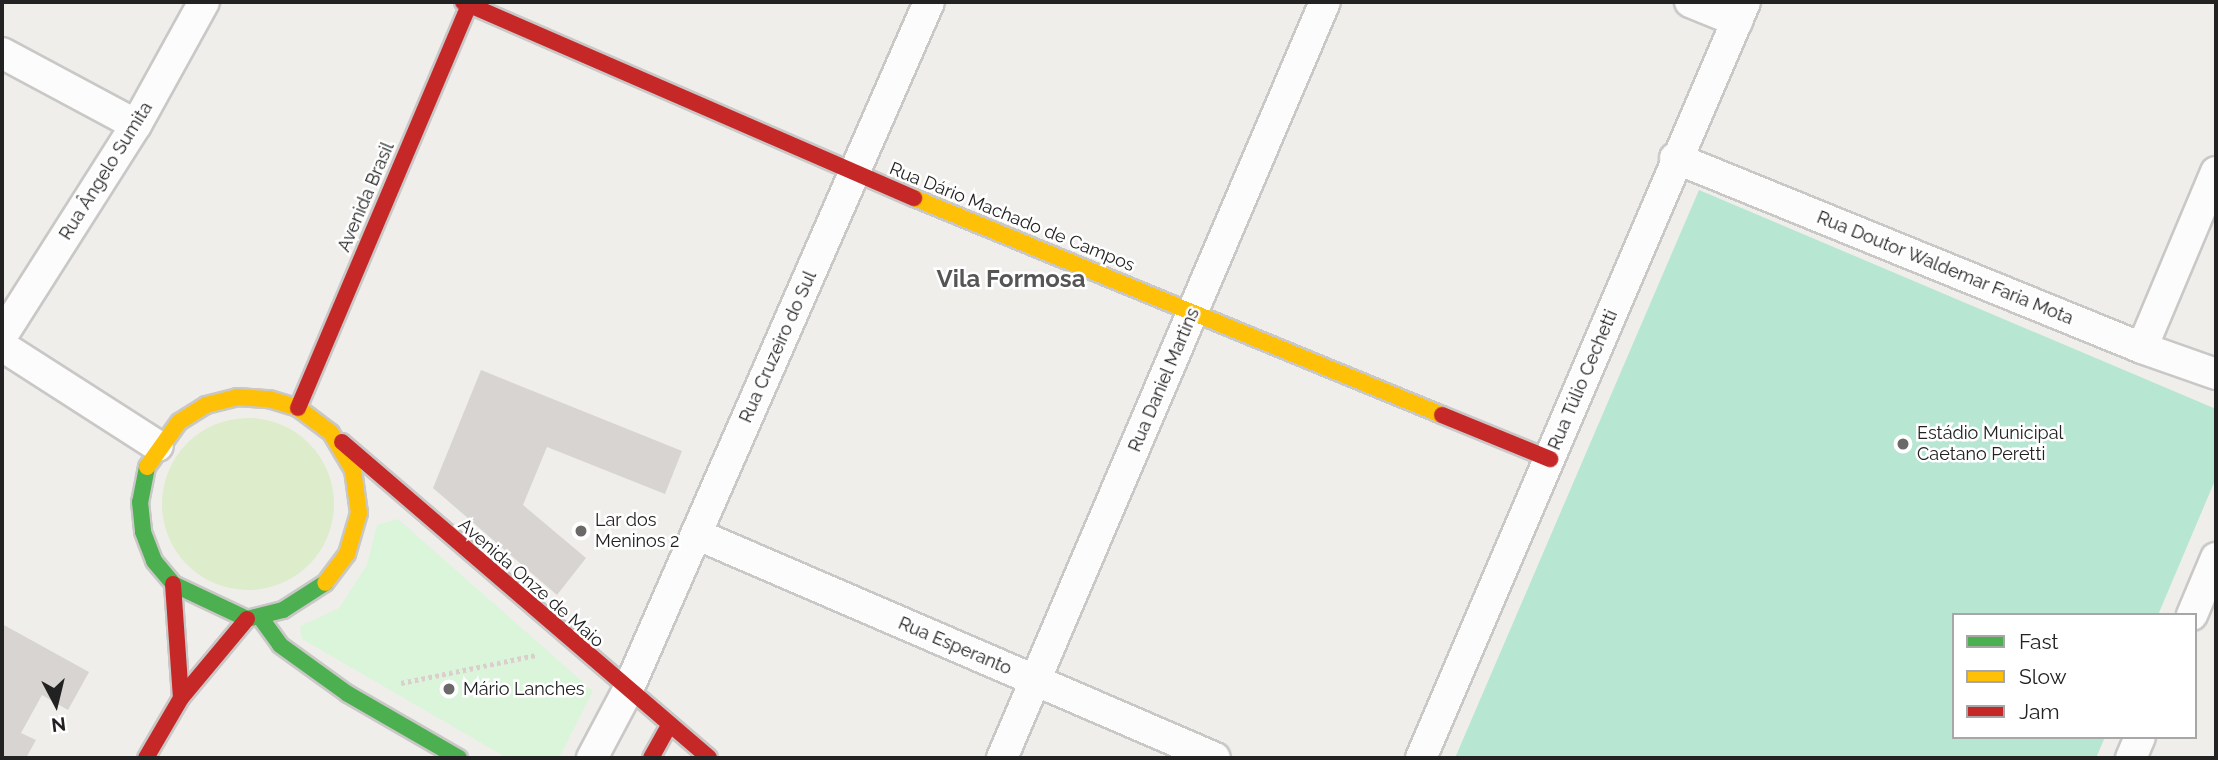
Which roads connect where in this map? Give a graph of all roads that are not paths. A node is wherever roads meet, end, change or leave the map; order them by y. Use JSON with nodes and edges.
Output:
{"nodes":[{"id":1,"x":204,"y":2,"type":"edge"},
{"id":2,"x":929,"y":2,"type":"edge"},
{"id":3,"x":1325,"y":2,"type":"edge"},
{"id":4,"x":1690,"y":2,"type":"edge"},
{"id":5,"x":467,"y":3,"type":"edge"},
{"id":6,"x":1741,"y":11,"type":"edge"},
{"id":7,"x":2,"y":53,"type":"edge"},
{"id":8,"x":136,"y":125,"type":"junction"},
{"id":9,"x":1675,"y":158,"type":"junction"},
{"id":10,"x":2216,"y":172,"type":"edge"},
{"id":11,"x":855,"y":174,"type":"junction"},
{"id":12,"x":1194,"y":312,"type":"junction"},
{"id":13,"x":2,"y":336,"type":"edge"},
{"id":14,"x":2,"y":346,"type":"edge"},
{"id":15,"x":2142,"y":348,"type":"junction"},
{"id":16,"x":2216,"y":374,"type":"edge"},
{"id":17,"x":298,"y":408,"type":"junction"},
{"id":18,"x":331,"y":433,"type":"junction"},
{"id":19,"x":158,"y":446,"type":"junction"},
{"id":20,"x":1550,"y":459,"type":"junction"},
{"id":21,"x":695,"y":534,"type":"junction"},
{"id":22,"x":2216,"y":558,"type":"edge"},
{"id":23,"x":173,"y":584,"type":"junction"},
{"id":24,"x":2193,"y":613,"type":"edge"},
{"id":25,"x":254,"y":618,"type":"junction"},
{"id":26,"x":1036,"y":681,"type":"junction"},
{"id":27,"x":627,"y":692,"type":"junction"},
{"id":28,"x":181,"y":698,"type":"junction"},
{"id":29,"x":669,"y":725,"type":"junction"},
{"id":30,"x":2139,"y":739,"type":"edge"},
{"id":31,"x":146,"y":758,"type":"edge"},
{"id":32,"x":459,"y":758,"type":"edge"},
{"id":33,"x":592,"y":758,"type":"edge"},
{"id":34,"x":651,"y":758,"type":"edge"},
{"id":35,"x":709,"y":758,"type":"edge"},
{"id":36,"x":1002,"y":758,"type":"edge"},
{"id":37,"x":1216,"y":758,"type":"edge"},
{"id":38,"x":1421,"y":758,"type":"edge"},
{"id":39,"x":2130,"y":758,"type":"edge"}],
"edges":[{"from":1,"to":8,"type":"street","name":"Rua Ângelo Sumita"},
{"from":2,"to":11,"type":"street","name":"Rua Cruzeiro do Sul"},
{"from":3,"to":12,"type":"street","name":"Rua Daniel Martins"},
{"from":4,"to":6,"type":"street"},
{"from":5,"to":11,"type":"street","name":"Rua Dário Machado de Campos"},
{"from":5,"to":17,"type":"street","name":"Avenida Brasil"},
{"from":6,"to":9,"type":"street","name":"Rua Túlio Cechetti"},
{"from":7,"to":8,"type":"street"},
{"from":8,"to":13,"type":"street","name":"Rua Ângelo Sumita"},
{"from":9,"to":15,"type":"street","name":"Rua Doutor Waldemar Faria Mota"},
{"from":9,"to":20,"type":"street","name":"Rua Túlio Cechetti"},
{"from":10,"to":15,"type":"street"},
{"from":11,"to":12,"type":"street","name":"Rua Dário Machado de Campos"},
{"from":11,"to":21,"type":"street","name":"Rua Cruzeiro do Sul"},
{"from":12,"to":20,"type":"street","name":"Rua Dário Machado de Campos"},
{"from":12,"to":26,"type":"street","name":"Rua Daniel Martins"},
{"from":14,"to":19,"type":"street"},
{"from":15,"to":16,"type":"street","name":"Rua Doutor Waldemar Faria Mota"},
{"from":17,"to":18,"type":"street"},
{"from":17,"to":19,"type":"street"},
{"from":18,"to":25,"type":"street"},
{"from":18,"to":27,"type":"street","name":"Avenida Onze de Maio"},
{"from":19,"to":23,"type":"street"},
{"from":20,"to":38,"type":"street","name":"Rua Túlio Cechetti"},
{"from":21,"to":26,"type":"street","name":"Rua Esperanto"},
{"from":21,"to":27,"type":"street","name":"Rua Cruzeiro do Sul"},
{"from":22,"to":24,"type":"street"},
{"from":23,"to":25,"type":"street"},
{"from":23,"to":28,"type":"street"},
{"from":25,"to":28,"type":"street"},
{"from":25,"to":32,"type":"street"},
{"from":26,"to":36,"type":"street","name":"Rua Daniel Martins"},
{"from":26,"to":37,"type":"street","name":"Rua Esperanto"},
{"from":27,"to":29,"type":"street","name":"Avenida Onze de Maio"},
{"from":27,"to":33,"type":"street","name":"Rua Cruzeiro do Sul"},
{"from":28,"to":31,"type":"street"},
{"from":29,"to":34,"type":"street"},
{"from":29,"to":35,"type":"street","name":"Avenida Onze de Maio"},
{"from":30,"to":39,"type":"street"}]}
